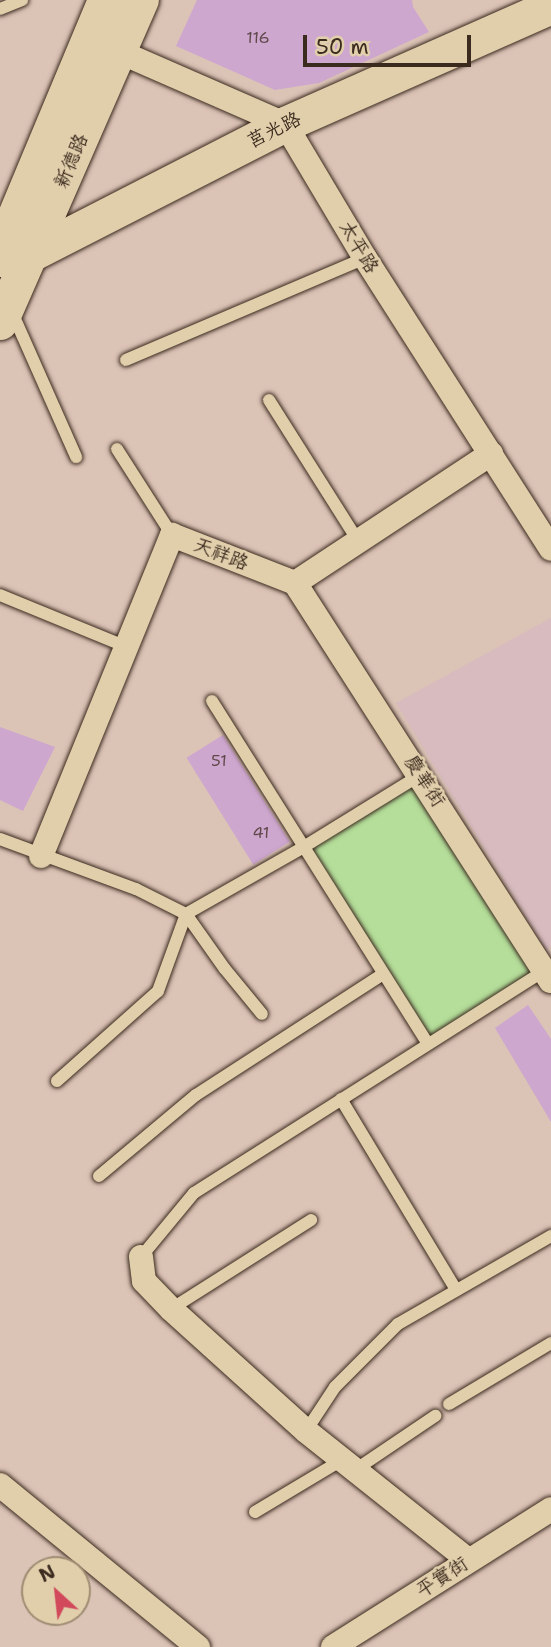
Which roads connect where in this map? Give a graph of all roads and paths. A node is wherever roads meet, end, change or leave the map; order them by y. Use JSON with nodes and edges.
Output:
{"nodes":[{"id":1,"x":22,"y":0,"type":"edge"},
{"id":2,"x":104,"y":0,"type":"edge"},
{"id":3,"x":141,"y":0,"type":"edge"},
{"id":4,"x":551,"y":6,"type":"edge"},
{"id":5,"x":0,"y":9,"type":"edge"},
{"id":6,"x":103,"y":45,"type":"junction"},
{"id":7,"x":285,"y":124,"type":"junction"},
{"id":8,"x":10,"y":255,"type":"edge"},
{"id":9,"x":365,"y":258,"type":"junction"},
{"id":10,"x":4,"y":312,"type":"edge"},
{"id":11,"x":126,"y":360,"type":"dead end"},
{"id":12,"x":269,"y":400,"type":"dead end"},
{"id":13,"x":117,"y":449,"type":"dead end"},
{"id":14,"x":491,"y":454,"type":"junction"},
{"id":15,"x":76,"y":457,"type":"dead end"},
{"id":16,"x":172,"y":535,"type":"junction"},
{"id":17,"x":358,"y":541,"type":"junction"},
{"id":18,"x":551,"y":549,"type":"edge"},
{"id":19,"x":295,"y":583,"type":"junction"},
{"id":20,"x":0,"y":594,"type":"edge"},
{"id":21,"x":127,"y":647,"type":"junction"},
{"id":22,"x":212,"y":701,"type":"dead end"},
{"id":23,"x":421,"y":774,"type":"junction"},
{"id":24,"x":0,"y":839,"type":"edge"},
{"id":25,"x":302,"y":848,"type":"junction"},
{"id":26,"x":41,"y":856,"type":"junction"},
{"id":27,"x":186,"y":914,"type":"junction"},
{"id":28,"x":549,"y":973,"type":"edge"},
{"id":29,"x":383,"y":974,"type":"junction"},
{"id":30,"x":262,"y":1014,"type":"dead end"},
{"id":31,"x":428,"y":1044,"type":"junction"},
{"id":32,"x":57,"y":1081,"type":"dead end"},
{"id":33,"x":341,"y":1098,"type":"junction"},
{"id":34,"x":99,"y":1176,"type":"dead end"},
{"id":35,"x":311,"y":1220,"type":"dead end"},
{"id":36,"x":551,"y":1236,"type":"edge"},
{"id":37,"x":141,"y":1257,"type":"joint"},
{"id":38,"x":456,"y":1290,"type":"junction"},
{"id":39,"x":171,"y":1310,"type":"junction"},
{"id":40,"x":551,"y":1343,"type":"edge"},
{"id":41,"x":449,"y":1404,"type":"dead end"},
{"id":42,"x":435,"y":1416,"type":"dead end"},
{"id":43,"x":306,"y":1431,"type":"junction"},
{"id":44,"x":349,"y":1465,"type":"junction"},
{"id":45,"x":0,"y":1485,"type":"edge"},
{"id":46,"x":551,"y":1509,"type":"edge"},
{"id":47,"x":255,"y":1511,"type":"dead end"},
{"id":48,"x":468,"y":1560,"type":"junction"},
{"id":49,"x":198,"y":1647,"type":"edge"},
{"id":50,"x":334,"y":1647,"type":"edge"}],
"edges":[{"from":1,"to":5,"type":"lane"},
{"from":2,"to":6,"type":"street","name":"新德路"},
{"from":3,"to":6,"type":"street","name":"新德路"},
{"from":4,"to":7,"type":"street","name":"莒光路"},
{"from":6,"to":7,"type":"street"},
{"from":6,"to":8,"type":"street","name":"新德路"},
{"from":7,"to":8,"type":"street","name":"莒光路"},
{"from":7,"to":9,"type":"street","name":"太平路"},
{"from":8,"to":10,"type":"street","name":"新德路"},
{"from":9,"to":11,"type":"lane"},
{"from":9,"to":14,"type":"street","name":"太平路"},
{"from":10,"to":15,"type":"lane"},
{"from":12,"to":17,"type":"lane"},
{"from":13,"to":16,"type":"lane"},
{"from":14,"to":17,"type":"street"},
{"from":14,"to":18,"type":"street","name":"太平路"},
{"from":16,"to":19,"type":"street","name":"天祥路"},
{"from":16,"to":21,"type":"street","name":"天祥路"},
{"from":17,"to":19,"type":"street"},
{"from":19,"to":23,"type":"street","name":"慶華街"},
{"from":20,"to":21,"type":"lane"},
{"from":21,"to":26,"type":"street","name":"天祥路"},
{"from":22,"to":25,"type":"lane"},
{"from":23,"to":25,"type":"lane"},
{"from":23,"to":28,"type":"street","name":"慶華街"},
{"from":24,"to":26,"type":"lane"},
{"from":25,"to":27,"type":"lane"},
{"from":25,"to":29,"type":"lane"},
{"from":26,"to":27,"type":"lane"},
{"from":27,"to":30,"type":"lane"},
{"from":27,"to":32,"type":"lane"},
{"from":28,"to":31,"type":"lane"},
{"from":29,"to":31,"type":"lane"},
{"from":29,"to":34,"type":"lane"},
{"from":31,"to":33,"type":"lane"},
{"from":33,"to":37,"type":"lane"},
{"from":33,"to":38,"type":"lane"},
{"from":35,"to":39,"type":"lane"},
{"from":36,"to":38,"type":"lane"},
{"from":37,"to":39,"type":"street"},
{"from":38,"to":43,"type":"lane"},
{"from":39,"to":43,"type":"street"},
{"from":40,"to":41,"type":"lane"},
{"from":42,"to":44,"type":"lane"},
{"from":43,"to":44,"type":"street"},
{"from":44,"to":47,"type":"lane"},
{"from":44,"to":48,"type":"street"},
{"from":45,"to":49,"type":"street"},
{"from":46,"to":48,"type":"street","name":"平實街"},
{"from":48,"to":50,"type":"street","name":"平實街"}]}
